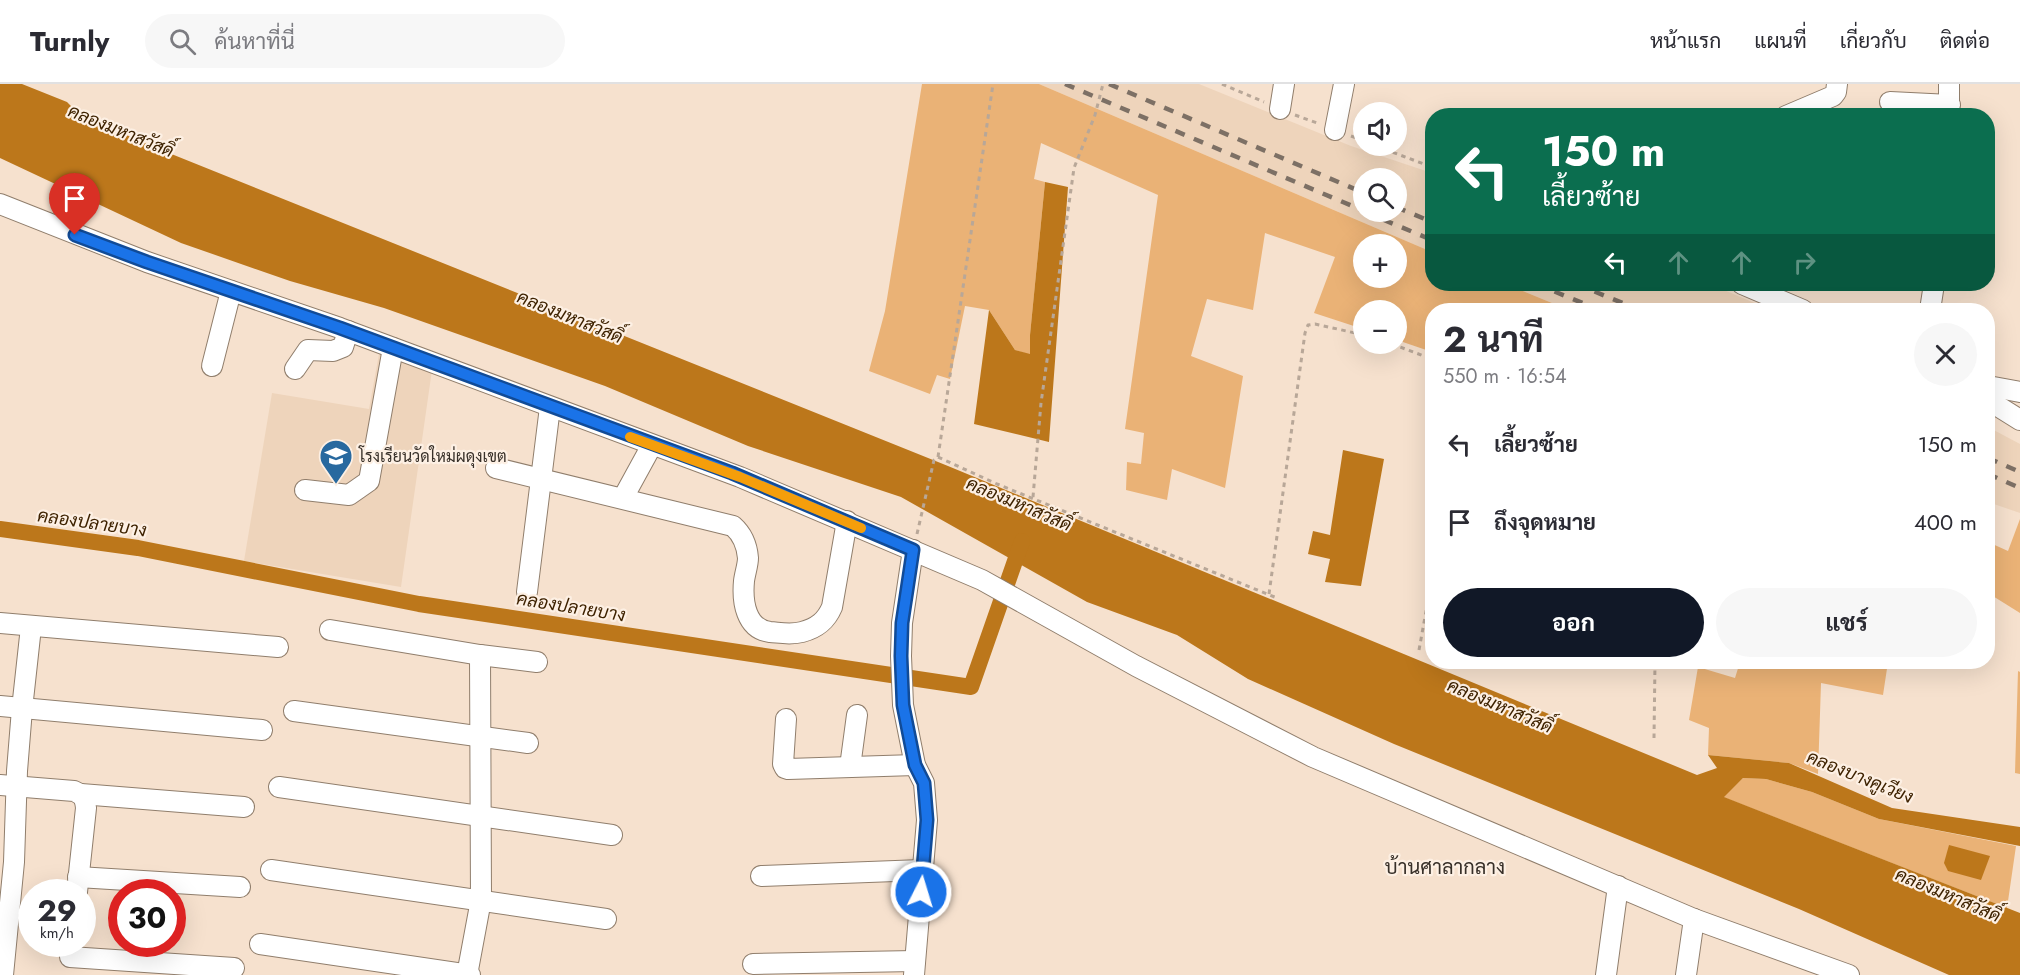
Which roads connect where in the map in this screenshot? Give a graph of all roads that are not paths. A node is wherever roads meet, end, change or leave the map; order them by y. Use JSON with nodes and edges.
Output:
{"nodes":[{"id":1,"x":1284,"y":84,"type":"edge"},
{"id":2,"x":1344,"y":84,"type":"edge"},
{"id":3,"x":1837,"y":84,"type":"edge"},
{"id":4,"x":1949,"y":84,"type":"edge"},
{"id":5,"x":1890,"y":102,"type":"dead end"},
{"id":6,"x":1805,"y":108,"type":"edge"},
{"id":7,"x":1934,"y":108,"type":"edge"},
{"id":8,"x":1949,"y":108,"type":"edge"},
{"id":9,"x":1280,"y":109,"type":"dead end"},
{"id":10,"x":1335,"y":130,"type":"dead end"},
{"id":11,"x":0,"y":204,"type":"edge"},
{"id":12,"x":231,"y":291,"type":"junction"},
{"id":13,"x":1774,"y":291,"type":"edge"},
{"id":14,"x":1792,"y":303,"type":"edge"},
{"id":15,"x":348,"y":331,"type":"junction"},
{"id":16,"x":393,"y":348,"type":"junction"},
{"id":17,"x":212,"y":366,"type":"dead end"},
{"id":18,"x":295,"y":369,"type":"dead end"},
{"id":19,"x":1995,"y":387,"type":"edge"},
{"id":20,"x":2020,"y":392,"type":"edge"},
{"id":21,"x":1995,"y":404,"type":"edge"},
{"id":22,"x":550,"y":407,"type":"junction"},
{"id":23,"x":2020,"y":420,"type":"edge"},
{"id":24,"x":651,"y":445,"type":"junction"},
{"id":25,"x":496,"y":468,"type":"dead end"},
{"id":26,"x":542,"y":479,"type":"junction"},
{"id":27,"x":305,"y":490,"type":"dead end"},
{"id":28,"x":623,"y":498,"type":"junction"},
{"id":29,"x":846,"y":521,"type":"junction"},
{"id":30,"x":913,"y":550,"type":"junction"},
{"id":31,"x":527,"y":592,"type":"dead end"},
{"id":32,"x":0,"y":623,"type":"edge"},
{"id":33,"x":31,"y":627,"type":"junction"},
{"id":34,"x":330,"y":630,"type":"dead end"},
{"id":35,"x":278,"y":646,"type":"dead end"},
{"id":36,"x":480,"y":656,"type":"junction"},
{"id":37,"x":537,"y":662,"type":"dead end"},
{"id":38,"x":0,"y":706,"type":"edge"},
{"id":39,"x":22,"y":708,"type":"junction"},
{"id":40,"x":294,"y":711,"type":"dead end"},
{"id":41,"x":857,"y":715,"type":"dead end"},
{"id":42,"x":786,"y":719,"type":"dead end"},
{"id":43,"x":262,"y":730,"type":"dead end"},
{"id":44,"x":480,"y":737,"type":"junction"},
{"id":45,"x":528,"y":743,"type":"dead end"},
{"id":46,"x":915,"y":765,"type":"junction"},
{"id":47,"x":850,"y":767,"type":"junction"},
{"id":48,"x":8,"y":785,"type":"edge"},
{"id":49,"x":279,"y":787,"type":"dead end"},
{"id":50,"x":81,"y":794,"type":"junction"},
{"id":51,"x":244,"y":807,"type":"dead end"},
{"id":52,"x":480,"y":818,"type":"junction"},
{"id":53,"x":612,"y":835,"type":"dead end"},
{"id":54,"x":7,"y":862,"type":"edge"},
{"id":55,"x":271,"y":870,"type":"dead end"},
{"id":56,"x":922,"y":870,"type":"junction"},
{"id":57,"x":761,"y":876,"type":"dead end"},
{"id":58,"x":78,"y":879,"type":"edge"},
{"id":59,"x":96,"y":885,"type":"edge"},
{"id":60,"x":1618,"y":886,"type":"junction"},
{"id":61,"x":240,"y":887,"type":"dead end"},
{"id":62,"x":481,"y":900,"type":"junction"},
{"id":63,"x":606,"y":919,"type":"dead end"},
{"id":64,"x":1694,"y":919,"type":"junction"},
{"id":65,"x":3,"y":939,"type":"edge"},
{"id":66,"x":260,"y":944,"type":"dead end"},
{"id":67,"x":70,"y":958,"type":"edge"},
{"id":68,"x":753,"y":964,"type":"dead end"},
{"id":69,"x":234,"y":968,"type":"dead end"},
{"id":70,"x":914,"y":968,"type":"edge"},
{"id":71,"x":1845,"y":974,"type":"edge"},
{"id":72,"x":3,"y":975,"type":"edge"},
{"id":73,"x":468,"y":975,"type":"edge"},
{"id":74,"x":1606,"y":975,"type":"edge"},
{"id":75,"x":1686,"y":975,"type":"edge"}],
"edges":[{"from":1,"to":9,"type":"street"},
{"from":2,"to":10,"type":"street"},
{"from":3,"to":6,"type":"street"},
{"from":4,"to":8,"type":"street"},
{"from":5,"to":7,"type":"street"},
{"from":11,"to":12,"type":"street"},
{"from":12,"to":15,"type":"street"},
{"from":12,"to":17,"type":"street"},
{"from":13,"to":14,"type":"street"},
{"from":15,"to":16,"type":"street"},
{"from":15,"to":18,"type":"street"},
{"from":16,"to":22,"type":"street"},
{"from":16,"to":27,"type":"street"},
{"from":19,"to":20,"type":"street"},
{"from":21,"to":23,"type":"street"},
{"from":22,"to":24,"type":"street"},
{"from":22,"to":26,"type":"street"},
{"from":24,"to":28,"type":"street"},
{"from":24,"to":29,"type":"street"},
{"from":25,"to":26,"type":"street"},
{"from":26,"to":28,"type":"street"},
{"from":26,"to":31,"type":"street"},
{"from":28,"to":29,"type":"street"},
{"from":29,"to":30,"type":"street"},
{"from":30,"to":46,"type":"street"},
{"from":30,"to":60,"type":"street"},
{"from":32,"to":33,"type":"street"},
{"from":33,"to":35,"type":"street"},
{"from":33,"to":39,"type":"street"},
{"from":34,"to":36,"type":"street"},
{"from":36,"to":37,"type":"street"},
{"from":36,"to":44,"type":"street"},
{"from":38,"to":39,"type":"street"},
{"from":39,"to":43,"type":"street"},
{"from":39,"to":48,"type":"street"},
{"from":40,"to":44,"type":"street"},
{"from":41,"to":47,"type":"street"},
{"from":42,"to":47,"type":"street"},
{"from":44,"to":45,"type":"street"},
{"from":44,"to":52,"type":"street"},
{"from":46,"to":47,"type":"street"},
{"from":46,"to":56,"type":"street"},
{"from":48,"to":50,"type":"street"},
{"from":48,"to":54,"type":"street"},
{"from":49,"to":52,"type":"street"},
{"from":50,"to":51,"type":"street"},
{"from":50,"to":58,"type":"street"},
{"from":52,"to":53,"type":"street"},
{"from":52,"to":62,"type":"street"},
{"from":54,"to":65,"type":"street"},
{"from":55,"to":62,"type":"street"},
{"from":56,"to":57,"type":"street"},
{"from":56,"to":70,"type":"street"},
{"from":59,"to":61,"type":"street"},
{"from":60,"to":64,"type":"street"},
{"from":60,"to":74,"type":"street"},
{"from":62,"to":63,"type":"street"},
{"from":62,"to":73,"type":"street"},
{"from":64,"to":71,"type":"street"},
{"from":64,"to":75,"type":"street"},
{"from":65,"to":72,"type":"street"},
{"from":66,"to":73,"type":"street"},
{"from":67,"to":69,"type":"street"},
{"from":68,"to":70,"type":"street"}]}
